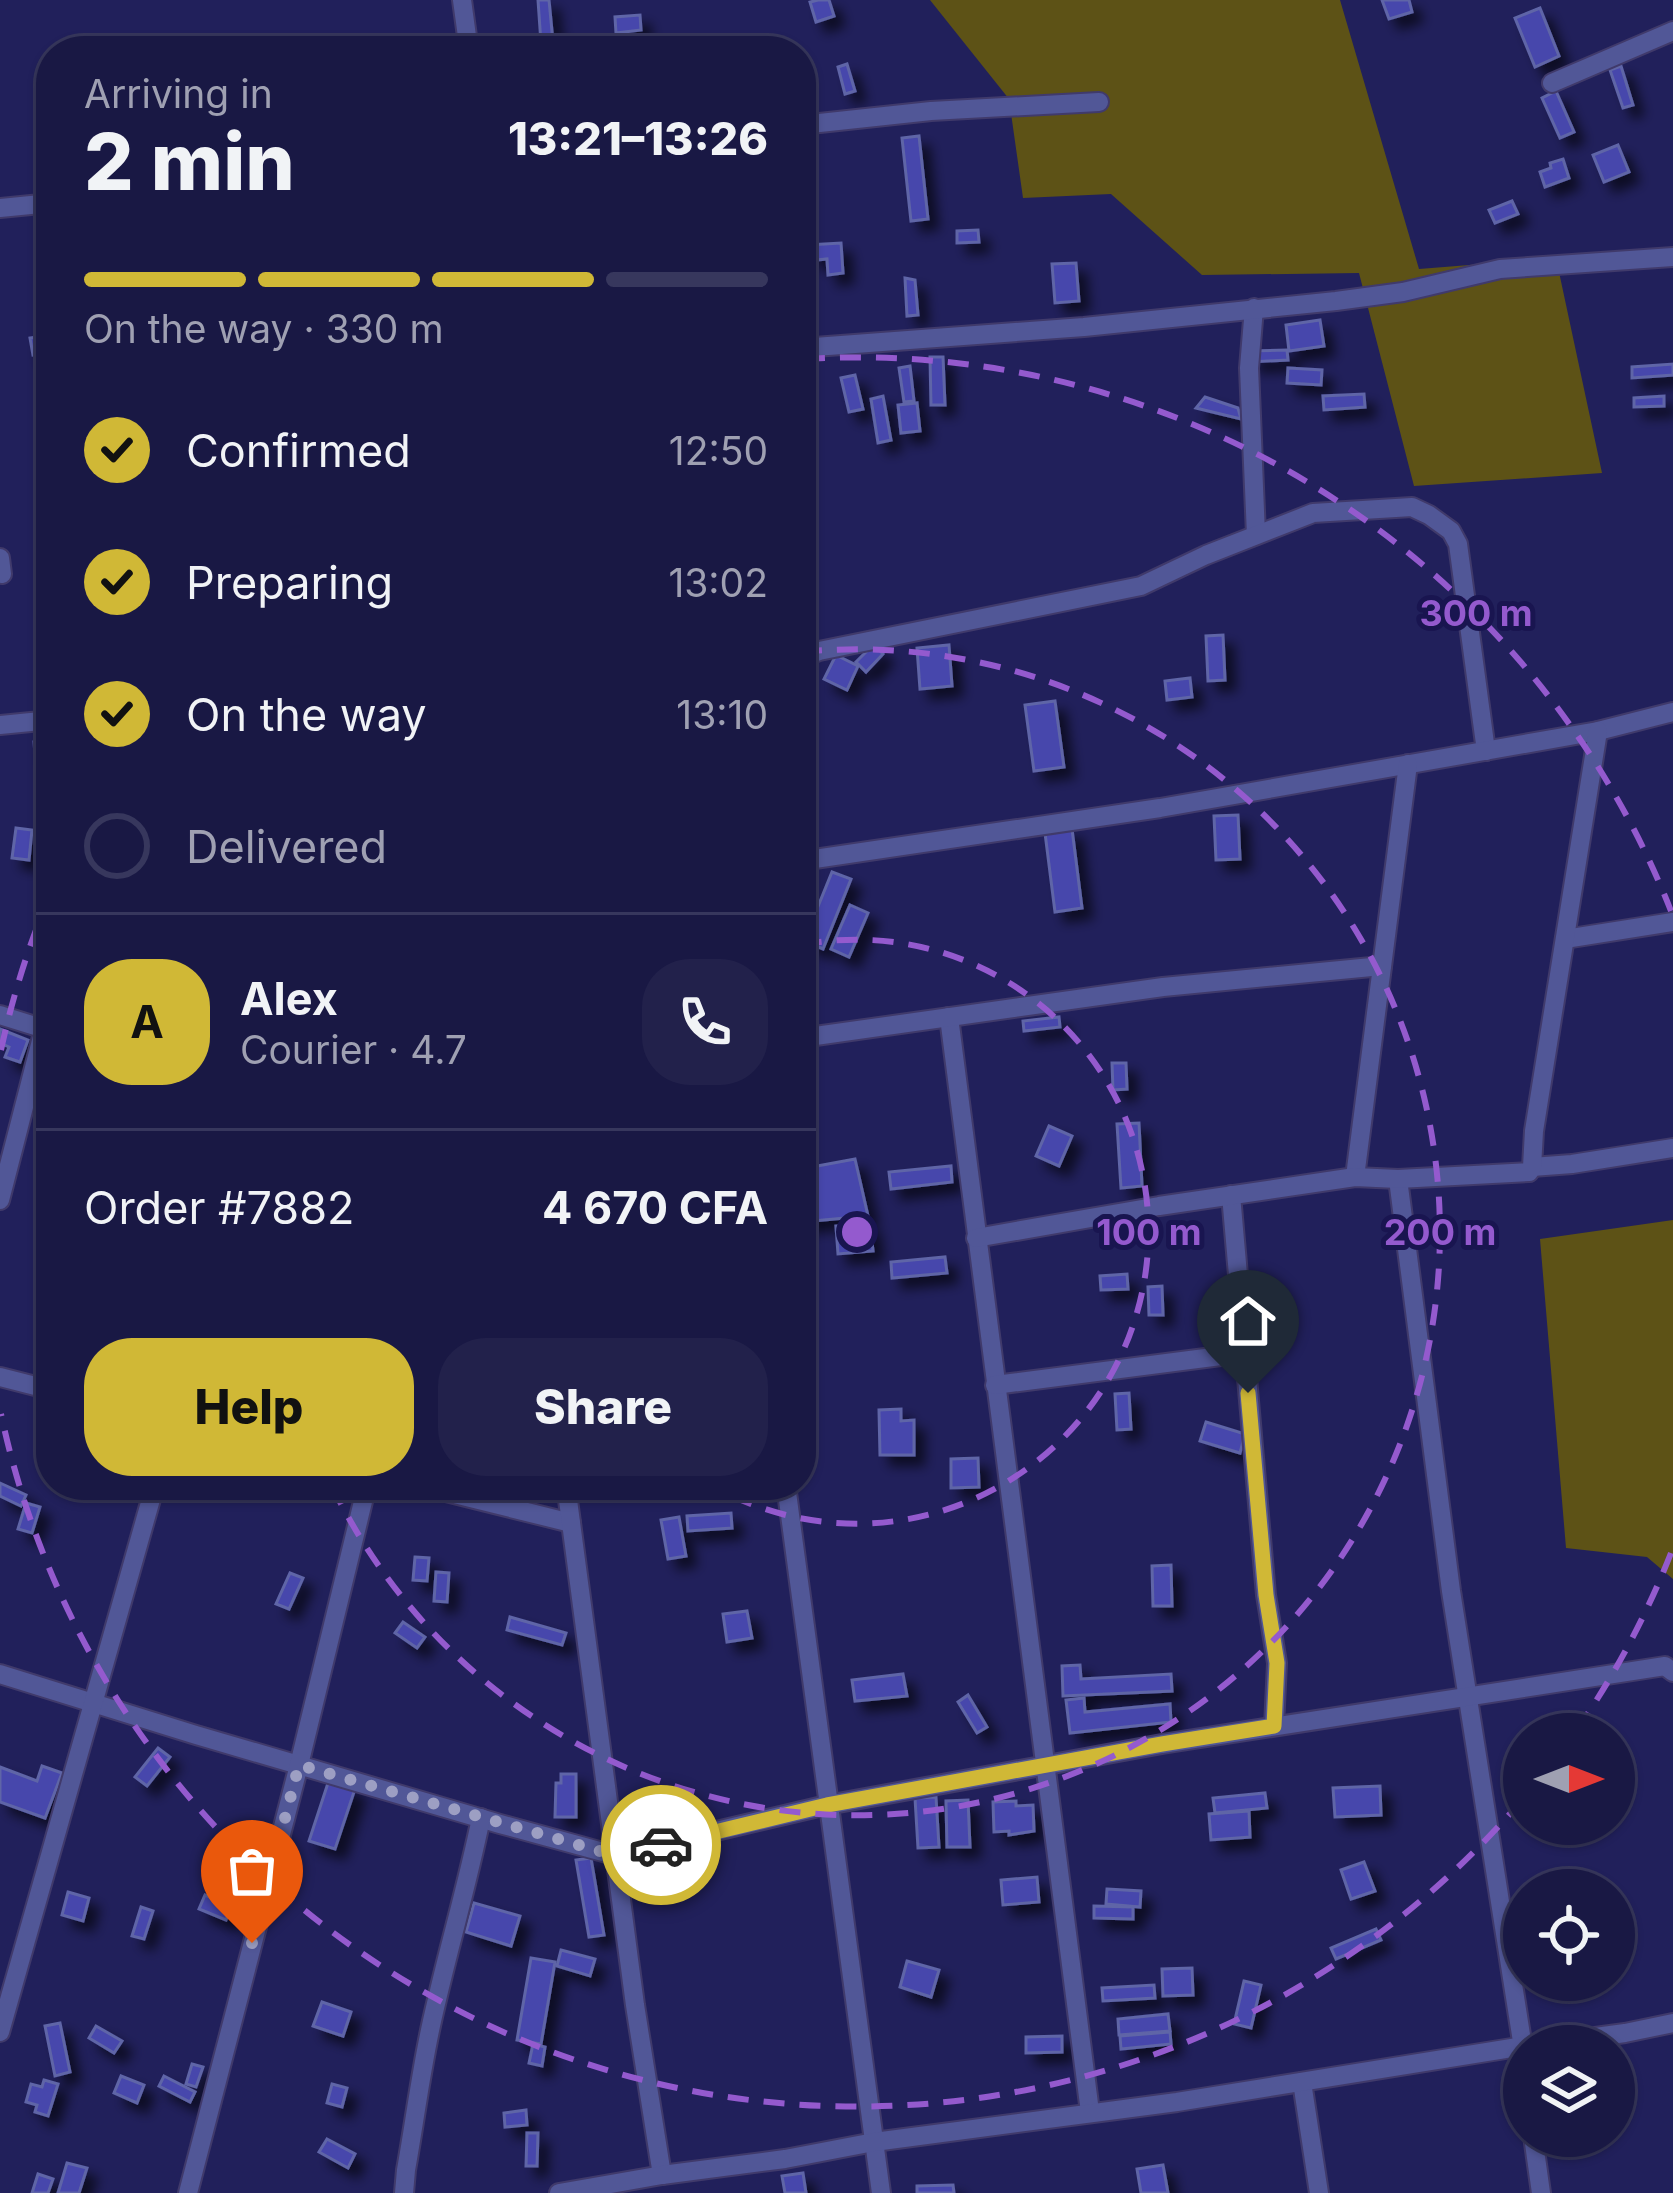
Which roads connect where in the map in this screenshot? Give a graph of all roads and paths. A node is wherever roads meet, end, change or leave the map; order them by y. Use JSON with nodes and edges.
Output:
{"nodes":[{"id":1,"x":462,"y":0,"type":"edge"},
{"id":2,"x":1673,"y":31,"type":"edge"},
{"id":3,"x":467,"y":36,"type":"edge"},
{"id":4,"x":1552,"y":83,"type":"dead end"},
{"id":5,"x":1099,"y":102,"type":"dead end"},
{"id":6,"x":816,"y":124,"type":"edge"},
{"id":7,"x":36,"y":204,"type":"edge"},
{"id":8,"x":0,"y":208,"type":"edge"},
{"id":9,"x":1673,"y":257,"type":"edge"},
{"id":10,"x":1254,"y":308,"type":"junction"},
{"id":11,"x":816,"y":347,"type":"edge"},
{"id":12,"x":1256,"y":535,"type":"junction"},
{"id":13,"x":816,"y":652,"type":"edge"},
{"id":14,"x":1673,"y":712,"type":"edge"},
{"id":15,"x":36,"y":721,"type":"edge"},
{"id":16,"x":0,"y":725,"type":"edge"},
{"id":17,"x":1598,"y":731,"type":"junction"},
{"id":18,"x":1486,"y":751,"type":"junction"},
{"id":19,"x":1408,"y":764,"type":"junction"},
{"id":20,"x":816,"y":860,"type":"edge"},
{"id":21,"x":1673,"y":922,"type":"edge"},
{"id":22,"x":1564,"y":939,"type":"junction"},
{"id":23,"x":1382,"y":966,"type":"junction"},
{"id":24,"x":0,"y":1016,"type":"edge"},
{"id":25,"x":949,"y":1017,"type":"junction"},
{"id":26,"x":36,"y":1026,"type":"edge"},
{"id":27,"x":816,"y":1036,"type":"edge"},
{"id":28,"x":36,"y":1072,"type":"edge"},
{"id":29,"x":1673,"y":1148,"type":"edge"},
{"id":30,"x":1532,"y":1168,"type":"junction"},
{"id":31,"x":1355,"y":1177,"type":"junction"},
{"id":32,"x":1398,"y":1179,"type":"junction"},
{"id":33,"x":1231,"y":1195,"type":"junction"},
{"id":34,"x":0,"y":1200,"type":"edge"},
{"id":35,"x":976,"y":1238,"type":"junction"},
{"id":36,"x":1244,"y":1353,"type":"junction"},
{"id":37,"x":0,"y":1377,"type":"edge"},
{"id":38,"x":995,"y":1385,"type":"junction"},
{"id":39,"x":36,"y":1386,"type":"edge"},
{"id":40,"x":150,"y":1500,"type":"edge"},
{"id":41,"x":363,"y":1500,"type":"edge"},
{"id":42,"x":479,"y":1500,"type":"edge"},
{"id":43,"x":568,"y":1500,"type":"edge"},
{"id":44,"x":787,"y":1500,"type":"edge"},
{"id":45,"x":572,"y":1523,"type":"junction"},
{"id":46,"x":1673,"y":1672,"type":"edge"},
{"id":47,"x":0,"y":1674,"type":"edge"},
{"id":48,"x":1467,"y":1697,"type":"junction"},
{"id":49,"x":92,"y":1702,"type":"junction"},
{"id":50,"x":1274,"y":1726,"type":"junction"},
{"id":51,"x":299,"y":1765,"type":"junction"},
{"id":52,"x":1043,"y":1765,"type":"junction"},
{"id":53,"x":827,"y":1805,"type":"junction"},
{"id":54,"x":481,"y":1819,"type":"junction"},
{"id":55,"x":614,"y":1855,"type":"junction"},
{"id":56,"x":1673,"y":2024,"type":"edge"},
{"id":57,"x":1522,"y":2025,"type":"edge"},
{"id":58,"x":1635,"y":2031,"type":"edge"},
{"id":59,"x":0,"y":2032,"type":"edge"},
{"id":60,"x":1503,"y":2050,"type":"edge"},
{"id":61,"x":1302,"y":2082,"type":"junction"},
{"id":62,"x":1090,"y":2112,"type":"junction"},
{"id":63,"x":874,"y":2141,"type":"junction"},
{"id":64,"x":1536,"y":2157,"type":"edge"},
{"id":65,"x":662,"y":2175,"type":"junction"},
{"id":66,"x":188,"y":2193,"type":"edge"},
{"id":67,"x":404,"y":2193,"type":"edge"},
{"id":68,"x":559,"y":2193,"type":"edge"},
{"id":69,"x":880,"y":2193,"type":"edge"},
{"id":70,"x":1319,"y":2193,"type":"edge"},
{"id":71,"x":1541,"y":2193,"type":"edge"}],
"edges":[{"from":1,"to":3,"type":"street"},
{"from":2,"to":4,"type":"street"},
{"from":5,"to":6,"type":"street"},
{"from":7,"to":8,"type":"street"},
{"from":9,"to":10,"type":"street"},
{"from":10,"to":11,"type":"street"},
{"from":10,"to":12,"type":"street"},
{"from":12,"to":13,"type":"street"},
{"from":12,"to":18,"type":"street"},
{"from":14,"to":17,"type":"street"},
{"from":15,"to":16,"type":"street"},
{"from":17,"to":18,"type":"street"},
{"from":17,"to":22,"type":"street"},
{"from":18,"to":19,"type":"street"},
{"from":19,"to":20,"type":"street"},
{"from":19,"to":23,"type":"street"},
{"from":21,"to":22,"type":"street"},
{"from":22,"to":30,"type":"street"},
{"from":23,"to":25,"type":"street"},
{"from":23,"to":31,"type":"street"},
{"from":24,"to":26,"type":"street"},
{"from":25,"to":27,"type":"street"},
{"from":25,"to":35,"type":"street"},
{"from":28,"to":34,"type":"street"},
{"from":29,"to":30,"type":"street"},
{"from":30,"to":32,"type":"street"},
{"from":31,"to":32,"type":"street"},
{"from":31,"to":33,"type":"street"},
{"from":32,"to":48,"type":"street"},
{"from":33,"to":35,"type":"street"},
{"from":33,"to":36,"type":"street"},
{"from":35,"to":38,"type":"street"},
{"from":36,"to":38,"type":"street"},
{"from":36,"to":50,"type":"street"},
{"from":37,"to":39,"type":"street"},
{"from":38,"to":52,"type":"street"},
{"from":40,"to":49,"type":"street"},
{"from":41,"to":51,"type":"street"},
{"from":42,"to":45,"type":"street"},
{"from":43,"to":45,"type":"street"},
{"from":44,"to":53,"type":"street"},
{"from":45,"to":55,"type":"street"},
{"from":46,"to":48,"type":"street"},
{"from":47,"to":49,"type":"street"},
{"from":48,"to":50,"type":"street"},
{"from":48,"to":57,"type":"street"},
{"from":49,"to":51,"type":"street"},
{"from":49,"to":59,"type":"street"},
{"from":50,"to":52,"type":"street"},
{"from":51,"to":54,"type":"street"},
{"from":51,"to":66,"type":"street"},
{"from":52,"to":53,"type":"street"},
{"from":52,"to":62,"type":"street"},
{"from":53,"to":55,"type":"street"},
{"from":53,"to":63,"type":"street"},
{"from":54,"to":55,"type":"street"},
{"from":54,"to":67,"type":"street"},
{"from":55,"to":65,"type":"street"},
{"from":56,"to":58,"type":"street"},
{"from":60,"to":61,"type":"street"},
{"from":61,"to":62,"type":"street"},
{"from":61,"to":70,"type":"street"},
{"from":62,"to":63,"type":"street"},
{"from":63,"to":65,"type":"street"},
{"from":63,"to":69,"type":"street"},
{"from":64,"to":71,"type":"street"},
{"from":65,"to":68,"type":"street"}]}
